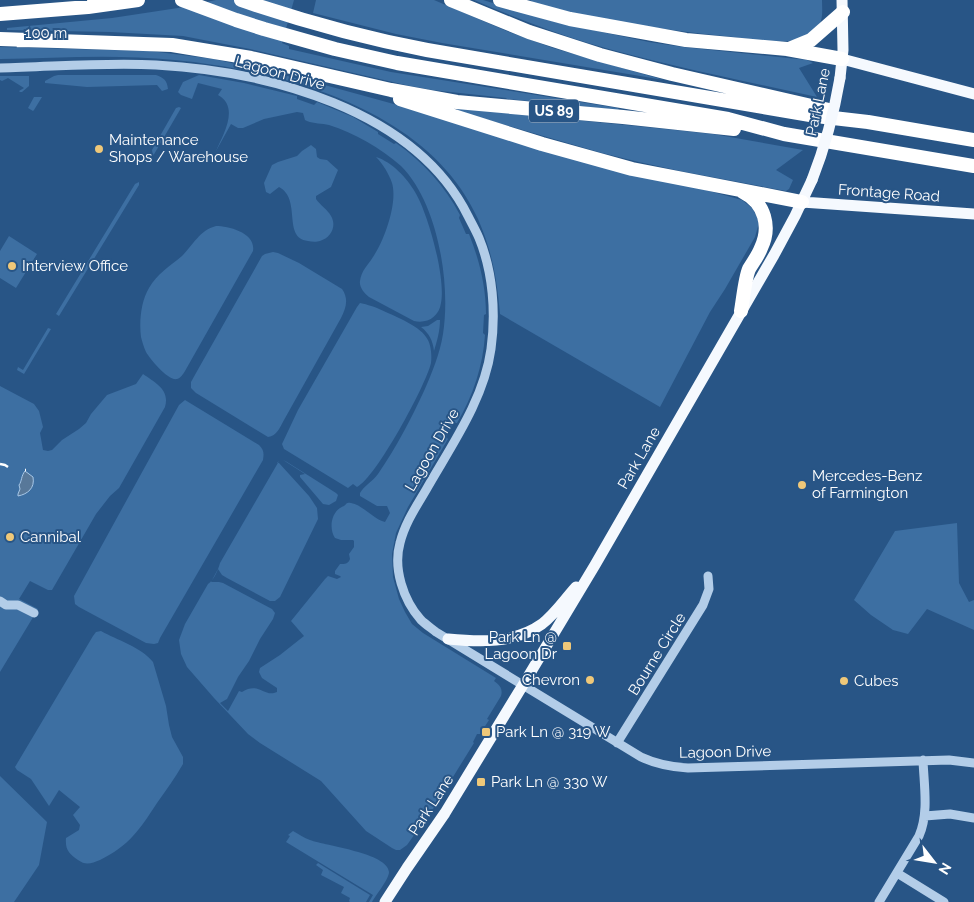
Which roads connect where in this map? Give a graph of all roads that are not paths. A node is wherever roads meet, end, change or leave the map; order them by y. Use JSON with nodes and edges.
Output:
{"nodes":[{"id":1,"x":138,"y":0,"type":"edge"},
{"id":2,"x":182,"y":0,"type":"edge"},
{"id":3,"x":241,"y":0,"type":"edge"},
{"id":4,"x":451,"y":0,"type":"edge"},
{"id":5,"x":500,"y":0,"type":"edge"},
{"id":6,"x":843,"y":6,"type":"edge"},
{"id":7,"x":0,"y":14,"type":"edge"},
{"id":8,"x":0,"y":39,"type":"edge"},
{"id":9,"x":787,"y":50,"type":"junction"},
{"id":10,"x":842,"y":59,"type":"junction"},
{"id":11,"x":0,"y":68,"type":"edge"},
{"id":12,"x":325,"y":76,"type":"junction"},
{"id":13,"x":974,"y":94,"type":"edge"},
{"id":14,"x":868,"y":122,"type":"junction"},
{"id":15,"x":784,"y":134,"type":"junction"},
{"id":16,"x":974,"y":140,"type":"edge"},
{"id":17,"x":974,"y":166,"type":"edge"},
{"id":18,"x":731,"y":188,"type":"junction"},
{"id":19,"x":802,"y":202,"type":"junction"},
{"id":20,"x":974,"y":214,"type":"edge"},
{"id":21,"x":741,"y":310,"type":"junction"},
{"id":22,"x":595,"y":564,"type":"junction"},
{"id":23,"x":708,"y":576,"type":"dead end"},
{"id":24,"x":0,"y":600,"type":"edge"},
{"id":25,"x":34,"y":613,"type":"dead end"},
{"id":26,"x":448,"y":639,"type":"junction"},
{"id":27,"x":523,"y":685,"type":"junction"},
{"id":28,"x":617,"y":743,"type":"junction"},
{"id":29,"x":923,"y":760,"type":"junction"},
{"id":30,"x":974,"y":764,"type":"edge"},
{"id":31,"x":925,"y":816,"type":"junction"},
{"id":32,"x":974,"y":818,"type":"edge"},
{"id":33,"x":897,"y":873,"type":"junction"},
{"id":34,"x":385,"y":902,"type":"edge"},
{"id":35,"x":879,"y":902,"type":"edge"},
{"id":36,"x":944,"y":902,"type":"edge"}],
"edges":[{"from":1,"to":7,"type":"highway"},
{"from":2,"to":15,"type":"highway"},
{"from":3,"to":14,"type":"highway"},
{"from":4,"to":14,"type":"highway"},
{"from":5,"to":9,"type":"highway"},
{"from":6,"to":9,"type":"highway"},
{"from":6,"to":10,"type":"main road","name":"Park Lane"},
{"from":8,"to":12,"type":"highway","number":"US 89"},
{"from":9,"to":10,"type":"highway"},
{"from":10,"to":13,"type":"main road"},
{"from":10,"to":19,"type":"main road","name":"Park Lane","bridge":true},
{"from":11,"to":26,"type":"street","name":"Lagoon Drive"},
{"from":12,"to":15,"type":"highway","number":"US 89"},
{"from":12,"to":18,"type":"highway"},
{"from":14,"to":16,"type":"highway"},
{"from":15,"to":17,"type":"highway","number":"US 89"},
{"from":18,"to":19,"type":"highway"},
{"from":18,"to":21,"type":"highway"},
{"from":19,"to":20,"type":"main road","name":"Frontage Road"},
{"from":19,"to":21,"type":"main road","name":"Park Lane"},
{"from":21,"to":22,"type":"main road","name":"Park Lane"},
{"from":22,"to":26,"type":"main road"},
{"from":22,"to":27,"type":"main road","name":"Park Lane"},
{"from":23,"to":28,"type":"street","name":"Bourne Circle"},
{"from":24,"to":25,"type":"street"},
{"from":26,"to":27,"type":"street","name":"Lagoon Drive"},
{"from":27,"to":28,"type":"street","name":"Lagoon Drive"},
{"from":27,"to":34,"type":"main road","name":"Park Lane"},
{"from":28,"to":29,"type":"street","name":"Lagoon Drive"},
{"from":29,"to":30,"type":"street","name":"Lagoon Drive"},
{"from":29,"to":31,"type":"street"},
{"from":31,"to":32,"type":"street"},
{"from":31,"to":33,"type":"street"},
{"from":33,"to":35,"type":"street"},
{"from":33,"to":36,"type":"street"}]}
